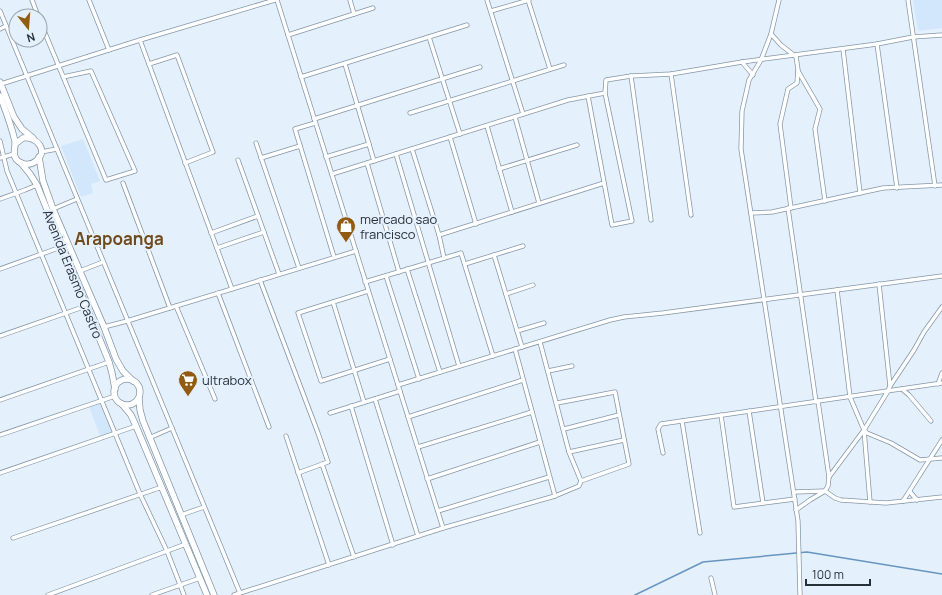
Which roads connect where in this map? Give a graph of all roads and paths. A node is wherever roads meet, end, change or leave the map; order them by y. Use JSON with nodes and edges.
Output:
{"nodes":[{"id":1,"x":89,"y":0,"type":"edge"},
{"id":2,"x":276,"y":0,"type":"edge"},
{"id":3,"x":350,"y":0,"type":"edge"},
{"id":4,"x":487,"y":0,"type":"edge"},
{"id":5,"x":529,"y":0,"type":"edge"},
{"id":6,"x":779,"y":0,"type":"edge"},
{"id":7,"x":908,"y":0,"type":"edge"},
{"id":8,"x":373,"y":8,"type":"dead end"},
{"id":9,"x":0,"y":11,"type":"edge"},
{"id":10,"x":491,"y":11,"type":"junction"},
{"id":11,"x":354,"y":14,"type":"junction"},
{"id":12,"x":467,"y":25,"type":"dead end"},
{"id":13,"x":6,"y":26,"type":"junction"},
{"id":14,"x":0,"y":29,"type":"edge"},
{"id":15,"x":771,"y":34,"type":"junction"},
{"id":16,"x":288,"y":35,"type":"junction"},
{"id":17,"x":942,"y":35,"type":"edge"},
{"id":18,"x":429,"y":37,"type":"junction"},
{"id":19,"x":913,"y":37,"type":"junction"},
{"id":20,"x":140,"y":40,"type":"junction"},
{"id":21,"x":48,"y":41,"type":"edge"},
{"id":22,"x":876,"y":44,"type":"junction"},
{"id":23,"x":843,"y":49,"type":"junction"},
{"id":24,"x":109,"y":50,"type":"junction"},
{"id":25,"x":796,"y":56,"type":"junction"},
{"id":26,"x":761,"y":60,"type":"junction"},
{"id":27,"x":742,"y":62,"type":"junction"},
{"id":28,"x":148,"y":64,"type":"junction"},
{"id":29,"x":345,"y":64,"type":"junction"},
{"id":30,"x":564,"y":64,"type":"dead end"},
{"id":31,"x":58,"y":66,"type":"junction"},
{"id":32,"x":480,"y":67,"type":"dead end"},
{"id":33,"x":550,"y":69,"type":"junction"},
{"id":34,"x":798,"y":70,"type":"junction"},
{"id":35,"x":671,"y":74,"type":"junction"},
{"id":36,"x":752,"y":75,"type":"junction"},
{"id":37,"x":27,"y":76,"type":"junction"},
{"id":38,"x":631,"y":76,"type":"junction"},
{"id":39,"x":63,"y":77,"type":"junction"},
{"id":40,"x":301,"y":77,"type":"junction"},
{"id":41,"x":442,"y":79,"type":"junction"},
{"id":42,"x":513,"y":81,"type":"junction"},
{"id":43,"x":1,"y":83,"type":"edge"},
{"id":44,"x":605,"y":93,"type":"junction"},
{"id":45,"x":0,"y":96,"type":"edge"},
{"id":46,"x":588,"y":96,"type":"junction"},
{"id":47,"x":449,"y":101,"type":"junction"},
{"id":48,"x":358,"y":105,"type":"junction"},
{"id":49,"x":410,"y":113,"type":"dead end"},
{"id":50,"x":523,"y":114,"type":"junction"},
{"id":51,"x":515,"y":117,"type":"junction"},
{"id":52,"x":315,"y":121,"type":"junction"},
{"id":53,"x":487,"y":126,"type":"junction"},
{"id":54,"x":460,"y":134,"type":"junction"},
{"id":55,"x":450,"y":137,"type":"junction"},
{"id":56,"x":33,"y":138,"type":"junction"},
{"id":57,"x":0,"y":141,"type":"edge"},
{"id":58,"x":256,"y":143,"type":"dead end"},
{"id":59,"x":16,"y":144,"type":"junction"},
{"id":60,"x":369,"y":144,"type":"junction"},
{"id":61,"x":577,"y":144,"type":"dead end"},
{"id":62,"x":300,"y":146,"type":"junction"},
{"id":63,"x":57,"y":149,"type":"junction"},
{"id":64,"x":412,"y":149,"type":"junction"},
{"id":65,"x":14,"y":154,"type":"junction"},
{"id":66,"x":396,"y":154,"type":"junction"},
{"id":67,"x":40,"y":155,"type":"junction"},
{"id":68,"x":326,"y":157,"type":"junction"},
{"id":69,"x":2,"y":158,"type":"edge"},
{"id":70,"x":261,"y":158,"type":"junction"},
{"id":71,"x":238,"y":160,"type":"dead end"},
{"id":72,"x":527,"y":160,"type":"junction"},
{"id":73,"x":374,"y":161,"type":"junction"},
{"id":74,"x":21,"y":163,"type":"junction"},
{"id":75,"x":185,"y":163,"type":"junction"},
{"id":76,"x":367,"y":163,"type":"junction"},
{"id":77,"x":499,"y":169,"type":"junction"},
{"id":78,"x":332,"y":174,"type":"junction"},
{"id":79,"x":123,"y":183,"type":"dead end"},
{"id":80,"x":604,"y":183,"type":"junction"},
{"id":81,"x":37,"y":185,"type":"junction"},
{"id":82,"x":942,"y":185,"type":"edge"},
{"id":83,"x":935,"y":186,"type":"junction"},
{"id":84,"x":897,"y":188,"type":"junction"},
{"id":85,"x":17,"y":193,"type":"junction"},
{"id":86,"x":860,"y":193,"type":"junction"},
{"id":87,"x":0,"y":199,"type":"edge"},
{"id":88,"x":77,"y":199,"type":"junction"},
{"id":89,"x":825,"y":201,"type":"junction"},
{"id":90,"x":539,"y":204,"type":"junction"},
{"id":91,"x":789,"y":208,"type":"junction"},
{"id":92,"x":53,"y":209,"type":"junction"},
{"id":93,"x":512,"y":212,"type":"junction"},
{"id":94,"x":751,"y":213,"type":"junction"},
{"id":95,"x":691,"y":215,"type":"dead end"},
{"id":96,"x":258,"y":216,"type":"junction"},
{"id":97,"x":651,"y":220,"type":"dead end"},
{"id":98,"x":476,"y":224,"type":"junction"},
{"id":99,"x":264,"y":232,"type":"junction"},
{"id":100,"x":211,"y":233,"type":"junction"},
{"id":101,"x":439,"y":236,"type":"junction"},
{"id":102,"x":523,"y":246,"type":"dead end"},
{"id":103,"x":61,"y":247,"type":"junction"},
{"id":104,"x":217,"y":248,"type":"junction"},
{"id":105,"x":356,"y":251,"type":"junction"},
{"id":106,"x":42,"y":254,"type":"junction"},
{"id":107,"x":494,"y":255,"type":"junction"},
{"id":108,"x":334,"y":258,"type":"junction"},
{"id":109,"x":444,"y":258,"type":"junction"},
{"id":110,"x":103,"y":262,"type":"junction"},
{"id":111,"x":428,"y":263,"type":"junction"},
{"id":112,"x":465,"y":264,"type":"junction"},
{"id":113,"x":299,"y":268,"type":"junction"},
{"id":114,"x":0,"y":269,"type":"edge"},
{"id":115,"x":408,"y":269,"type":"junction"},
{"id":116,"x":80,"y":271,"type":"junction"},
{"id":117,"x":399,"y":272,"type":"junction"},
{"id":118,"x":279,"y":274,"type":"junction"},
{"id":119,"x":386,"y":276,"type":"junction"},
{"id":120,"x":942,"y":276,"type":"edge"},
{"id":121,"x":260,"y":280,"type":"junction"},
{"id":122,"x":366,"y":282,"type":"junction"},
{"id":123,"x":879,"y":284,"type":"junction"},
{"id":124,"x":533,"y":285,"type":"dead end"},
{"id":125,"x":232,"y":289,"type":"junction"},
{"id":126,"x":837,"y":290,"type":"junction"},
{"id":127,"x":368,"y":291,"type":"junction"},
{"id":128,"x":218,"y":293,"type":"junction"},
{"id":129,"x":506,"y":294,"type":"junction"},
{"id":130,"x":800,"y":294,"type":"junction"},
{"id":131,"x":764,"y":299,"type":"junction"},
{"id":132,"x":333,"y":302,"type":"junction"},
{"id":133,"x":86,"y":306,"type":"junction"},
{"id":134,"x":176,"y":306,"type":"junction"},
{"id":135,"x":942,"y":307,"type":"edge"},
{"id":136,"x":170,"y":308,"type":"junction"},
{"id":137,"x":66,"y":313,"type":"junction"},
{"id":138,"x":128,"y":321,"type":"junction"},
{"id":139,"x":544,"y":323,"type":"dead end"},
{"id":140,"x":104,"y":327,"type":"junction"},
{"id":141,"x":517,"y":331,"type":"junction"},
{"id":142,"x":0,"y":336,"type":"edge"},
{"id":143,"x":540,"y":342,"type":"junction"},
{"id":144,"x":522,"y":347,"type":"junction"},
{"id":145,"x":515,"y":349,"type":"junction"},
{"id":146,"x":493,"y":356,"type":"junction"},
{"id":147,"x":390,"y":359,"type":"junction"},
{"id":148,"x":108,"y":362,"type":"junction"},
{"id":149,"x":460,"y":366,"type":"junction"},
{"id":150,"x":572,"y":366,"type":"dead end"},
{"id":151,"x":89,"y":369,"type":"junction"},
{"id":152,"x":354,"y":370,"type":"junction"},
{"id":153,"x":548,"y":371,"type":"junction"},
{"id":154,"x":440,"y":372,"type":"junction"},
{"id":155,"x":942,"y":373,"type":"edge"},
{"id":156,"x":419,"y":379,"type":"junction"},
{"id":157,"x":523,"y":380,"type":"junction"},
{"id":158,"x":133,"y":381,"type":"junction"},
{"id":159,"x":940,"y":384,"type":"edge"},
{"id":160,"x":398,"y":385,"type":"junction"},
{"id":161,"x":890,"y":386,"type":"junction"},
{"id":162,"x":115,"y":389,"type":"junction"},
{"id":163,"x":902,"y":389,"type":"junction"},
{"id":164,"x":400,"y":391,"type":"junction"},
{"id":165,"x":888,"y":391,"type":"junction"},
{"id":166,"x":115,"y":396,"type":"junction"},
{"id":167,"x":850,"y":397,"type":"junction"},
{"id":168,"x":139,"y":398,"type":"junction"},
{"id":169,"x":215,"y":399,"type":"dead end"},
{"id":170,"x":375,"y":399,"type":"junction"},
{"id":171,"x":0,"y":400,"type":"edge"},
{"id":172,"x":102,"y":400,"type":"junction"},
{"id":173,"x":364,"y":402,"type":"junction"},
{"id":174,"x":817,"y":402,"type":"junction"},
{"id":175,"x":557,"y":403,"type":"junction"},
{"id":176,"x":122,"y":404,"type":"junction"},
{"id":177,"x":351,"y":406,"type":"junction"},
{"id":178,"x":781,"y":407,"type":"junction"},
{"id":179,"x":749,"y":411,"type":"junction"},
{"id":180,"x":532,"y":412,"type":"junction"},
{"id":181,"x":330,"y":413,"type":"dead end"},
{"id":182,"x":619,"y":415,"type":"junction"},
{"id":183,"x":721,"y":415,"type":"junction"},
{"id":184,"x":408,"y":417,"type":"junction"},
{"id":185,"x":682,"y":421,"type":"junction"},
{"id":186,"x":931,"y":421,"type":"dead end"},
{"id":187,"x":136,"y":426,"type":"junction"},
{"id":188,"x":269,"y":427,"type":"dead end"},
{"id":189,"x":172,"y":428,"type":"junction"},
{"id":190,"x":564,"y":430,"type":"junction"},
{"id":191,"x":864,"y":430,"type":"junction"},
{"id":192,"x":115,"y":433,"type":"junction"},
{"id":193,"x":0,"y":435,"type":"edge"},
{"id":194,"x":286,"y":436,"type":"dead end"},
{"id":195,"x":149,"y":438,"type":"junction"},
{"id":196,"x":624,"y":440,"type":"junction"},
{"id":197,"x":942,"y":440,"type":"edge"},
{"id":198,"x":540,"y":442,"type":"junction"},
{"id":199,"x":418,"y":447,"type":"junction"},
{"id":200,"x":569,"y":452,"type":"junction"},
{"id":201,"x":663,"y":453,"type":"dead end"},
{"id":202,"x":942,"y":458,"type":"edge"},
{"id":203,"x":930,"y":460,"type":"junction"},
{"id":204,"x":322,"y":464,"type":"junction"},
{"id":205,"x":0,"y":473,"type":"edge"},
{"id":206,"x":298,"y":473,"type":"junction"},
{"id":207,"x":549,"y":476,"type":"junction"},
{"id":208,"x":829,"y":477,"type":"junction"},
{"id":209,"x":427,"y":478,"type":"junction"},
{"id":210,"x":581,"y":481,"type":"junction"},
{"id":211,"x":162,"y":487,"type":"junction"},
{"id":212,"x":825,"y":491,"type":"junction"},
{"id":213,"x":794,"y":492,"type":"junction"},
{"id":214,"x":910,"y":492,"type":"junction"},
{"id":215,"x":140,"y":494,"type":"junction"},
{"id":216,"x":555,"y":496,"type":"junction"},
{"id":217,"x":942,"y":497,"type":"edge"},
{"id":218,"x":795,"y":499,"type":"junction"},
{"id":219,"x":917,"y":500,"type":"junction"},
{"id":220,"x":903,"y":501,"type":"junction"},
{"id":221,"x":870,"y":502,"type":"junction"},
{"id":222,"x":763,"y":503,"type":"junction"},
{"id":223,"x":204,"y":506,"type":"junction"},
{"id":224,"x":796,"y":510,"type":"junction"},
{"id":225,"x":438,"y":512,"type":"junction"},
{"id":226,"x":181,"y":515,"type":"junction"},
{"id":227,"x":443,"y":528,"type":"junction"},
{"id":228,"x":700,"y":533,"type":"dead end"},
{"id":229,"x":418,"y":536,"type":"junction"},
{"id":230,"x":12,"y":538,"type":"dead end"},
{"id":231,"x":186,"y":544,"type":"junction"},
{"id":232,"x":393,"y":545,"type":"junction"},
{"id":233,"x":167,"y":551,"type":"junction"},
{"id":234,"x":354,"y":557,"type":"junction"},
{"id":235,"x":329,"y":565,"type":"junction"},
{"id":236,"x":200,"y":578,"type":"junction"},
{"id":237,"x":711,"y":578,"type":"dead end"},
{"id":238,"x":180,"y":585,"type":"junction"},
{"id":239,"x":240,"y":593,"type":"junction"},
{"id":240,"x":48,"y":595,"type":"edge"},
{"id":241,"x":152,"y":595,"type":"edge"},
{"id":242,"x":184,"y":595,"type":"edge"},
{"id":243,"x":207,"y":595,"type":"edge"},
{"id":244,"x":214,"y":595,"type":"edge"},
{"id":245,"x":234,"y":595,"type":"edge"},
{"id":246,"x":715,"y":595,"type":"edge"},
{"id":247,"x":800,"y":595,"type":"edge"}],
"edges":[{"from":1,"to":24,"type":"street"},
{"from":2,"to":16,"type":"street"},
{"from":2,"to":20,"type":"street"},
{"from":3,"to":11,"type":"street"},
{"from":4,"to":10,"type":"street"},
{"from":5,"to":10,"type":"street"},
{"from":5,"to":33,"type":"street"},
{"from":6,"to":15,"type":"street"},
{"from":7,"to":19,"type":"street"},
{"from":8,"to":11,"type":"street"},
{"from":9,"to":13,"type":"street"},
{"from":10,"to":42,"type":"street"},
{"from":11,"to":16,"type":"street"},
{"from":12,"to":18,"type":"street"},
{"from":13,"to":14,"type":"street"},
{"from":13,"to":37,"type":"street"},
{"from":15,"to":25,"type":"street"},
{"from":15,"to":26,"type":"street"},
{"from":16,"to":40,"type":"street"},
{"from":17,"to":19,"type":"street"},
{"from":18,"to":29,"type":"street"},
{"from":18,"to":41,"type":"street"},
{"from":19,"to":22,"type":"street"},
{"from":19,"to":83,"type":"street"},
{"from":20,"to":24,"type":"street"},
{"from":20,"to":28,"type":"street"},
{"from":21,"to":31,"type":"street"},
{"from":22,"to":23,"type":"street"},
{"from":22,"to":84,"type":"street"},
{"from":23,"to":25,"type":"street"},
{"from":23,"to":86,"type":"street"},
{"from":24,"to":31,"type":"street"},
{"from":25,"to":26,"type":"street"},
{"from":25,"to":34,"type":"street"},
{"from":26,"to":27,"type":"street"},
{"from":26,"to":36,"type":"street"},
{"from":27,"to":35,"type":"street"},
{"from":27,"to":36,"type":"street"},
{"from":28,"to":75,"type":"street"},
{"from":28,"to":75,"type":"street"},
{"from":29,"to":40,"type":"street"},
{"from":29,"to":48,"type":"street"},
{"from":30,"to":33,"type":"street"},
{"from":31,"to":37,"type":"street"},
{"from":31,"to":39,"type":"street"},
{"from":32,"to":41,"type":"street"},
{"from":33,"to":42,"type":"street"},
{"from":34,"to":89,"type":"street"},
{"from":34,"to":91,"type":"street"},
{"from":35,"to":38,"type":"street"},
{"from":35,"to":95,"type":"street"},
{"from":36,"to":94,"type":"street"},
{"from":37,"to":43,"type":"street"},
{"from":37,"to":63,"type":"street"},
{"from":38,"to":44,"type":"street"},
{"from":38,"to":97,"type":"street"},
{"from":39,"to":39,"type":"street"},
{"from":40,"to":52,"type":"street"},
{"from":41,"to":47,"type":"street"},
{"from":41,"to":48,"type":"street"},
{"from":42,"to":47,"type":"street"},
{"from":42,"to":50,"type":"street"},
{"from":43,"to":56,"type":"main road"},
{"from":44,"to":46,"type":"street"},
{"from":44,"to":80,"type":"street"},
{"from":45,"to":59,"type":"main road"},
{"from":46,"to":50,"type":"street"},
{"from":46,"to":80,"type":"street"},
{"from":47,"to":49,"type":"street"},
{"from":47,"to":54,"type":"street"},
{"from":48,"to":52,"type":"street"},
{"from":48,"to":60,"type":"street"},
{"from":50,"to":51,"type":"street"},
{"from":51,"to":53,"type":"street"},
{"from":51,"to":72,"type":"street"},
{"from":52,"to":62,"type":"street"},
{"from":52,"to":68,"type":"street"},
{"from":53,"to":54,"type":"street"},
{"from":53,"to":77,"type":"street"},
{"from":54,"to":55,"type":"street"},
{"from":55,"to":64,"type":"street"},
{"from":55,"to":98,"type":"street"},
{"from":56,"to":59,"type":"main road"},
{"from":56,"to":67,"type":"main road"},
{"from":57,"to":69,"type":"street"},
{"from":58,"to":70,"type":"street"},
{"from":59,"to":65,"type":"main road"},
{"from":60,"to":68,"type":"street"},
{"from":60,"to":73,"type":"street"},
{"from":61,"to":72,"type":"street"},
{"from":62,"to":70,"type":"street"},
{"from":62,"to":108,"type":"street"},
{"from":63,"to":67,"type":"street"},
{"from":63,"to":88,"type":"street"},
{"from":64,"to":66,"type":"street"},
{"from":64,"to":101,"type":"street"},
{"from":65,"to":69,"type":"street"},
{"from":65,"to":74,"type":"main road"},
{"from":66,"to":73,"type":"street"},
{"from":66,"to":111,"type":"street"},
{"from":67,"to":74,"type":"main road"},
{"from":67,"to":92,"type":"main road","name":"Avenida Erasmo Castro"},
{"from":68,"to":78,"type":"street"},
{"from":69,"to":85,"type":"street"},
{"from":70,"to":113,"type":"street"},
{"from":71,"to":96,"type":"street"},
{"from":72,"to":77,"type":"street"},
{"from":72,"to":90,"type":"street"},
{"from":73,"to":76,"type":"street"},
{"from":74,"to":81,"type":"main road","name":"Avenida Erasmo Castro"},
{"from":75,"to":100,"type":"street"},
{"from":76,"to":78,"type":"street"},
{"from":76,"to":117,"type":"street"},
{"from":77,"to":93,"type":"street"},
{"from":78,"to":105,"type":"street"},
{"from":79,"to":136,"type":"street"},
{"from":80,"to":90,"type":"street"},
{"from":81,"to":85,"type":"street"},
{"from":81,"to":103,"type":"main road","name":"Avenida Erasmo Castro"},
{"from":82,"to":83,"type":"street"},
{"from":83,"to":84,"type":"street"},
{"from":84,"to":86,"type":"street"},
{"from":85,"to":87,"type":"street"},
{"from":85,"to":106,"type":"street"},
{"from":86,"to":89,"type":"street"},
{"from":88,"to":92,"type":"street"},
{"from":88,"to":110,"type":"street"},
{"from":89,"to":91,"type":"street"},
{"from":90,"to":93,"type":"street"},
{"from":91,"to":94,"type":"street"},
{"from":91,"to":130,"type":"street"},
{"from":92,"to":116,"type":"main road","name":"Avenida Erasmo Castro"},
{"from":93,"to":98,"type":"street"},
{"from":94,"to":131,"type":"street"},
{"from":96,"to":99,"type":"street"},
{"from":96,"to":100,"type":"street"},
{"from":98,"to":101,"type":"street"},
{"from":99,"to":104,"type":"street"},
{"from":99,"to":118,"type":"street"},
{"from":100,"to":104,"type":"street"},
{"from":101,"to":109,"type":"street"},
{"from":102,"to":107,"type":"street"},
{"from":103,"to":106,"type":"street"},
{"from":103,"to":133,"type":"main road","name":"Avenida Erasmo Castro"},
{"from":104,"to":125,"type":"street"},
{"from":105,"to":108,"type":"street"},
{"from":105,"to":122,"type":"street"},
{"from":106,"to":114,"type":"street"},
{"from":106,"to":137,"type":"street"},
{"from":107,"to":112,"type":"street"},
{"from":107,"to":129,"type":"street"},
{"from":108,"to":113,"type":"street"},
{"from":109,"to":111,"type":"street"},
{"from":109,"to":112,"type":"street"},
{"from":110,"to":116,"type":"street"},
{"from":110,"to":138,"type":"street"},
{"from":111,"to":115,"type":"street"},
{"from":111,"to":149,"type":"street"},
{"from":112,"to":146,"type":"street"},
{"from":113,"to":118,"type":"street"},
{"from":115,"to":117,"type":"street"},
{"from":115,"to":154,"type":"street"},
{"from":116,"to":140,"type":"main road","name":"Avenida Erasmo Castro"},
{"from":117,"to":119,"type":"street"},
{"from":118,"to":121,"type":"street"},
{"from":119,"to":122,"type":"street"},
{"from":119,"to":156,"type":"street"},
{"from":120,"to":123,"type":"street"},
{"from":121,"to":125,"type":"street"},
{"from":121,"to":204,"type":"street"},
{"from":122,"to":127,"type":"street"},
{"from":123,"to":126,"type":"street"},
{"from":123,"to":161,"type":"street"},
{"from":124,"to":129,"type":"street"},
{"from":125,"to":128,"type":"street"},
{"from":126,"to":130,"type":"street"},
{"from":126,"to":167,"type":"street"},
{"from":127,"to":132,"type":"street"},
{"from":127,"to":147,"type":"street"},
{"from":128,"to":134,"type":"street"},
{"from":128,"to":188,"type":"street"},
{"from":129,"to":141,"type":"street"},
{"from":130,"to":131,"type":"street"},
{"from":130,"to":174,"type":"street"},
{"from":131,"to":143,"type":"street"},
{"from":131,"to":178,"type":"street"},
{"from":132,"to":152,"type":"street"},
{"from":132,"to":152,"type":"street"},
{"from":133,"to":137,"type":"street"},
{"from":133,"to":148,"type":"main road","name":"Avenida Erasmo Castro"},
{"from":134,"to":136,"type":"street"},
{"from":134,"to":169,"type":"street"},
{"from":135,"to":161,"type":"street"},
{"from":136,"to":138,"type":"street"},
{"from":137,"to":142,"type":"street"},
{"from":137,"to":151,"type":"street"},
{"from":138,"to":140,"type":"street"},
{"from":138,"to":189,"type":"street"},
{"from":139,"to":141,"type":"street"},
{"from":140,"to":158,"type":"main road","name":"Avenida Erasmo Castro"},
{"from":141,"to":144,"type":"street"},
{"from":143,"to":144,"type":"street"},
{"from":143,"to":153,"type":"street"},
{"from":144,"to":145,"type":"street"},
{"from":145,"to":146,"type":"street"},
{"from":145,"to":157,"type":"street"},
{"from":146,"to":149,"type":"street"},
{"from":147,"to":152,"type":"street"},
{"from":147,"to":160,"type":"street"},
{"from":148,"to":151,"type":"street"},
{"from":148,"to":162,"type":"main road","name":"Avenida Erasmo Castro"},
{"from":149,"to":154,"type":"street"},
{"from":150,"to":153,"type":"street"},
{"from":151,"to":171,"type":"street"},
{"from":151,"to":172,"type":"street"},
{"from":152,"to":173,"type":"street"},
{"from":153,"to":175,"type":"street"},
{"from":154,"to":156,"type":"street"},
{"from":155,"to":159,"type":"street"},
{"from":156,"to":160,"type":"street"},
{"from":157,"to":180,"type":"street"},
{"from":157,"to":184,"type":"street"},
{"from":158,"to":162,"type":"main road"},
{"from":158,"to":168,"type":"main road"},
{"from":159,"to":163,"type":"street"},
{"from":160,"to":164,"type":"street"},
{"from":161,"to":165,"type":"street"},
{"from":162,"to":166,"type":"main road"},
{"from":163,"to":165,"type":"street"},
{"from":163,"to":186,"type":"street"},
{"from":164,"to":170,"type":"street"},
{"from":164,"to":184,"type":"street"},
{"from":165,"to":167,"type":"street"},
{"from":165,"to":191,"type":"street"},
{"from":166,"to":172,"type":"street"},
{"from":166,"to":176,"type":"main road"},
{"from":167,"to":174,"type":"street"},
{"from":167,"to":191,"type":"street"},
{"from":168,"to":176,"type":"main road"},
{"from":168,"to":195,"type":"main road"},
{"from":170,"to":173,"type":"street"},
{"from":170,"to":229,"type":"street"},
{"from":172,"to":192,"type":"street"},
{"from":172,"to":193,"type":"street"},
{"from":173,"to":177,"type":"street"},
{"from":174,"to":178,"type":"street"},
{"from":174,"to":208,"type":"street"},
{"from":175,"to":182,"type":"street"},
{"from":175,"to":190,"type":"street"},
{"from":176,"to":187,"type":"main road"},
{"from":177,"to":181,"type":"street"},
{"from":177,"to":232,"type":"street"},
{"from":178,"to":179,"type":"street"},
{"from":178,"to":213,"type":"street"},
{"from":179,"to":183,"type":"street"},
{"from":179,"to":222,"type":"street"},
{"from":180,"to":198,"type":"street"},
{"from":180,"to":199,"type":"street"},
{"from":182,"to":190,"type":"street"},
{"from":182,"to":196,"type":"street"},
{"from":183,"to":185,"type":"street"},
{"from":183,"to":222,"type":"street"},
{"from":184,"to":199,"type":"street"},
{"from":185,"to":201,"type":"street"},
{"from":185,"to":228,"type":"street"},
{"from":187,"to":192,"type":"street"},
{"from":187,"to":211,"type":"main road"},
{"from":189,"to":195,"type":"street"},
{"from":189,"to":223,"type":"street"},
{"from":190,"to":200,"type":"street"},
{"from":191,"to":203,"type":"street"},
{"from":191,"to":208,"type":"street"},
{"from":191,"to":221,"type":"street"},
{"from":192,"to":205,"type":"street"},
{"from":192,"to":215,"type":"street"},
{"from":194,"to":206,"type":"street"},
{"from":195,"to":226,"type":"main road"},
{"from":196,"to":200,"type":"street"},
{"from":196,"to":210,"type":"street"},
{"from":197,"to":203,"type":"street"},
{"from":198,"to":207,"type":"street"},
{"from":198,"to":209,"type":"street"},
{"from":199,"to":209,"type":"street"},
{"from":200,"to":210,"type":"street"},
{"from":202,"to":203,"type":"street"},
{"from":203,"to":214,"type":"street"},
{"from":204,"to":206,"type":"street"},
{"from":204,"to":234,"type":"street"},
{"from":206,"to":235,"type":"street"},
{"from":207,"to":216,"type":"street"},
{"from":207,"to":225,"type":"street"},
{"from":208,"to":212,"type":"street"},
{"from":209,"to":225,"type":"street"},
{"from":210,"to":216,"type":"street"},
{"from":211,"to":215,"type":"street"},
{"from":211,"to":231,"type":"main road"},
{"from":212,"to":213,"type":"street"},
{"from":212,"to":221,"type":"street"},
{"from":212,"to":224,"type":"street"},
{"from":213,"to":218,"type":"street"},
{"from":214,"to":219,"type":"street"},
{"from":214,"to":220,"type":"street"},
{"from":215,"to":230,"type":"street"},
{"from":215,"to":233,"type":"street"},
{"from":216,"to":227,"type":"street"},
{"from":217,"to":219,"type":"street"},
{"from":218,"to":222,"type":"street"},
{"from":218,"to":224,"type":"street"},
{"from":219,"to":220,"type":"street"},
{"from":220,"to":221,"type":"street"},
{"from":223,"to":226,"type":"street"},
{"from":223,"to":239,"type":"street"},
{"from":224,"to":247,"type":"street"},
{"from":225,"to":227,"type":"street"},
{"from":226,"to":244,"type":"main road"},
{"from":227,"to":229,"type":"street"},
{"from":229,"to":232,"type":"street"},
{"from":231,"to":233,"type":"street"},
{"from":231,"to":236,"type":"main road"},
{"from":232,"to":234,"type":"street"},
{"from":233,"to":238,"type":"street"},
{"from":233,"to":240,"type":"street"},
{"from":234,"to":235,"type":"street"},
{"from":235,"to":239,"type":"street"},
{"from":236,"to":238,"type":"street"},
{"from":236,"to":243,"type":"main road"},
{"from":237,"to":246,"type":"street"},
{"from":238,"to":241,"type":"street"},
{"from":238,"to":242,"type":"street"},
{"from":239,"to":245,"type":"street"}]}
